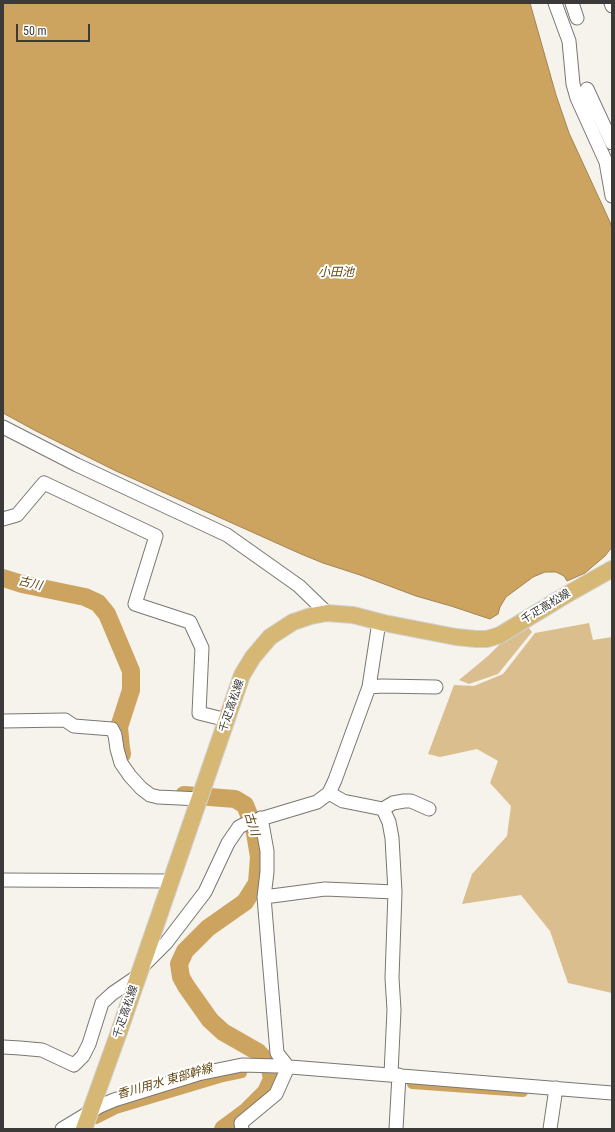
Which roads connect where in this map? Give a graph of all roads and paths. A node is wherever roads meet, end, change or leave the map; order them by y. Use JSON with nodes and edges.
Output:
{"nodes":[{"id":1,"x":555,"y":3,"type":"edge"},
{"id":2,"x":611,"y":3,"type":"edge"},
{"id":3,"x":612,"y":6,"type":"edge"},
{"id":4,"x":587,"y":89,"type":"dead end"},
{"id":5,"x":612,"y":143,"type":"edge"},
{"id":6,"x":612,"y":196,"type":"edge"},
{"id":7,"x":3,"y":427,"type":"edge"},
{"id":8,"x":3,"y":519,"type":"edge"},
{"id":9,"x":612,"y":569,"type":"edge"},
{"id":10,"x":327,"y":613,"type":"junction"},
{"id":11,"x":379,"y":622,"type":"junction"},
{"id":12,"x":369,"y":687,"type":"junction"},
{"id":13,"x":436,"y":687,"type":"dead end"},
{"id":14,"x":227,"y":720,"type":"junction"},
{"id":15,"x":3,"y":721,"type":"edge"},
{"id":16,"x":329,"y":793,"type":"junction"},
{"id":17,"x":201,"y":794,"type":"junction"},
{"id":18,"x":383,"y":809,"type":"junction"},
{"id":19,"x":429,"y":809,"type":"dead end"},
{"id":20,"x":255,"y":820,"type":"junction"},
{"id":21,"x":3,"y":880,"type":"edge"},
{"id":22,"x":170,"y":881,"type":"junction"},
{"id":23,"x":395,"y":892,"type":"junction"},
{"id":24,"x":264,"y":896,"type":"junction"},
{"id":25,"x":140,"y":972,"type":"junction"},
{"id":26,"x":3,"y":1047,"type":"edge"},
{"id":27,"x":283,"y":1066,"type":"junction"},
{"id":28,"x":395,"y":1075,"type":"junction"},
{"id":29,"x":556,"y":1088,"type":"junction"},
{"id":30,"x":612,"y":1093,"type":"edge"},
{"id":31,"x":90,"y":1112,"type":"junction"},
{"id":32,"x":62,"y":1129,"type":"edge"},
{"id":33,"x":84,"y":1129,"type":"edge"},
{"id":34,"x":242,"y":1129,"type":"edge"},
{"id":35,"x":396,"y":1129,"type":"edge"},
{"id":36,"x":550,"y":1129,"type":"edge"}],
"edges":[{"from":1,"to":6,"type":"street"},
{"from":2,"to":3,"type":"street"},
{"from":4,"to":5,"type":"street"},
{"from":7,"to":10,"type":"street"},
{"from":8,"to":14,"type":"street"},
{"from":9,"to":11,"type":"main road","name":"千疋高松線"},
{"from":10,"to":11,"type":"main road","name":"千疋高松線"},
{"from":10,"to":14,"type":"main road","name":"千疋高松線"},
{"from":11,"to":12,"type":"street"},
{"from":12,"to":13,"type":"street"},
{"from":12,"to":16,"type":"street"},
{"from":14,"to":17,"type":"main road","name":"千疋高松線"},
{"from":15,"to":17,"type":"street"},
{"from":16,"to":18,"type":"street"},
{"from":16,"to":20,"type":"street"},
{"from":17,"to":22,"type":"main road","name":"千疋高松線"},
{"from":18,"to":19,"type":"street"},
{"from":18,"to":23,"type":"street"},
{"from":20,"to":24,"type":"street"},
{"from":20,"to":25,"type":"street"},
{"from":21,"to":22,"type":"street"},
{"from":22,"to":25,"type":"main road","name":"千疋高松線"},
{"from":23,"to":24,"type":"street"},
{"from":23,"to":28,"type":"street"},
{"from":24,"to":27,"type":"street"},
{"from":25,"to":26,"type":"street"},
{"from":25,"to":31,"type":"main road","name":"千疋高松線"},
{"from":27,"to":28,"type":"street"},
{"from":27,"to":31,"type":"street"},
{"from":27,"to":34,"type":"street"},
{"from":28,"to":29,"type":"street"},
{"from":28,"to":35,"type":"street"},
{"from":29,"to":30,"type":"street"},
{"from":29,"to":36,"type":"street"},
{"from":31,"to":32,"type":"street"},
{"from":31,"to":33,"type":"main road","name":"千疋高松線"}]}
